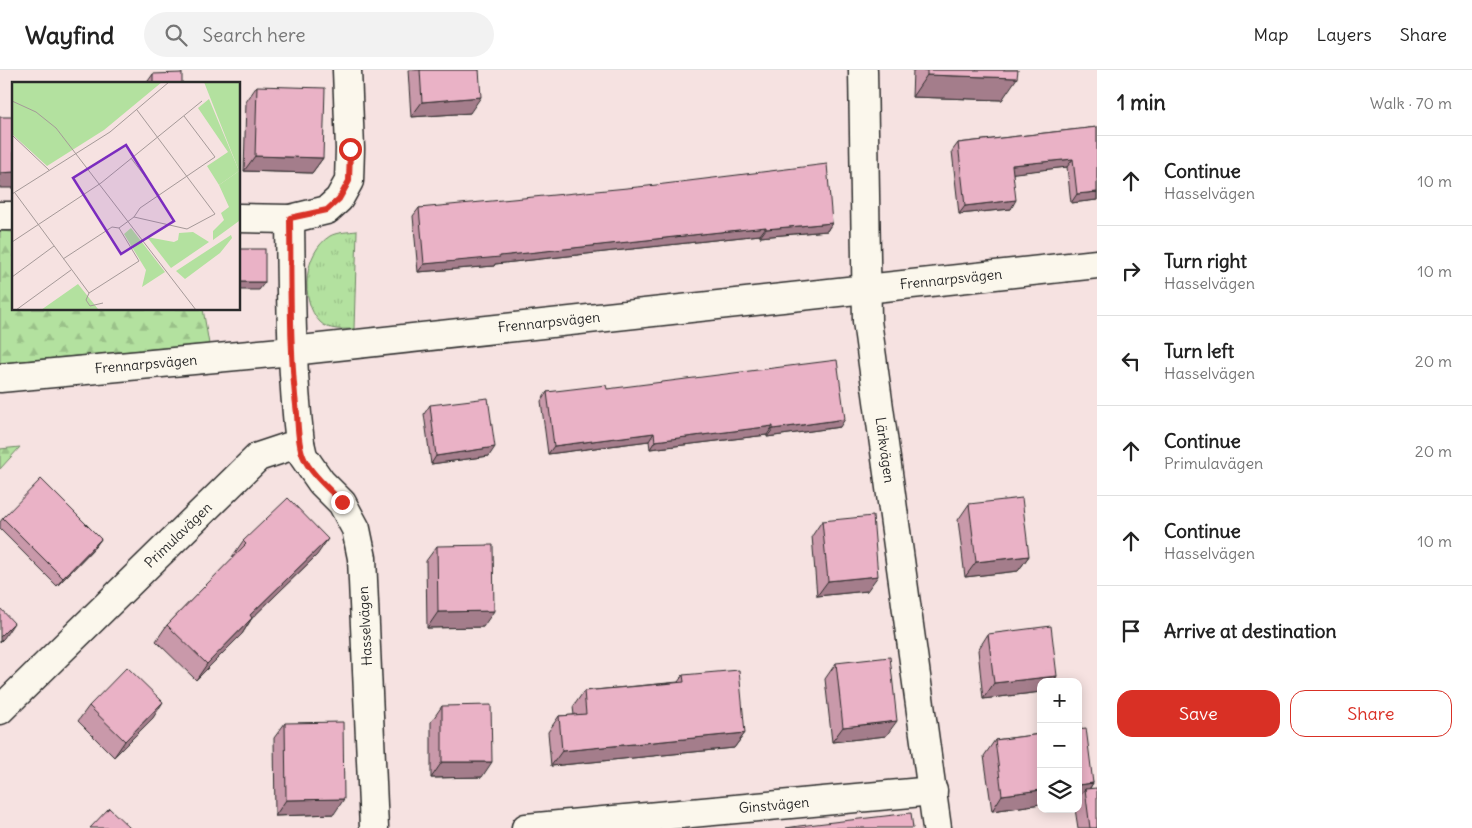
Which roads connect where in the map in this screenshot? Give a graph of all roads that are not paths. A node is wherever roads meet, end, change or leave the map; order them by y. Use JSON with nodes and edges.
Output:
{"nodes":[{"id":1,"x":348,"y":70,"type":"edge"},
{"id":2,"x":863,"y":70,"type":"edge"},
{"id":3,"x":240,"y":218,"type":"edge"},
{"id":4,"x":290,"y":218,"type":"junction"},
{"id":5,"x":1097,"y":264,"type":"edge"},
{"id":6,"x":866,"y":288,"type":"junction"},
{"id":7,"x":292,"y":351,"type":"junction"},
{"id":8,"x":0,"y":378,"type":"edge"},
{"id":9,"x":300,"y":443,"type":"junction"},
{"id":10,"x":0,"y":710,"type":"edge"},
{"id":11,"x":933,"y":791,"type":"junction"},
{"id":12,"x":374,"y":828,"type":"edge"},
{"id":13,"x":526,"y":828,"type":"edge"},
{"id":14,"x":937,"y":828,"type":"edge"}],
"edges":[{"from":1,"to":4,"type":"street"},
{"from":2,"to":6,"type":"street","name":"Lärkvägen"},
{"from":3,"to":4,"type":"street"},
{"from":4,"to":7,"type":"street"},
{"from":5,"to":6,"type":"street","name":"Frennarpsvägen"},
{"from":6,"to":7,"type":"street","name":"Frennarpsvägen"},
{"from":6,"to":11,"type":"street","name":"Lärkvägen"},
{"from":7,"to":8,"type":"street","name":"Frennarpsvägen"},
{"from":7,"to":9,"type":"street"},
{"from":9,"to":10,"type":"street","name":"Primulavägen"},
{"from":9,"to":12,"type":"street","name":"Hasselvägen"},
{"from":11,"to":13,"type":"street","name":"Ginstvägen"},
{"from":11,"to":14,"type":"street","name":"Lärkvägen"}]}
